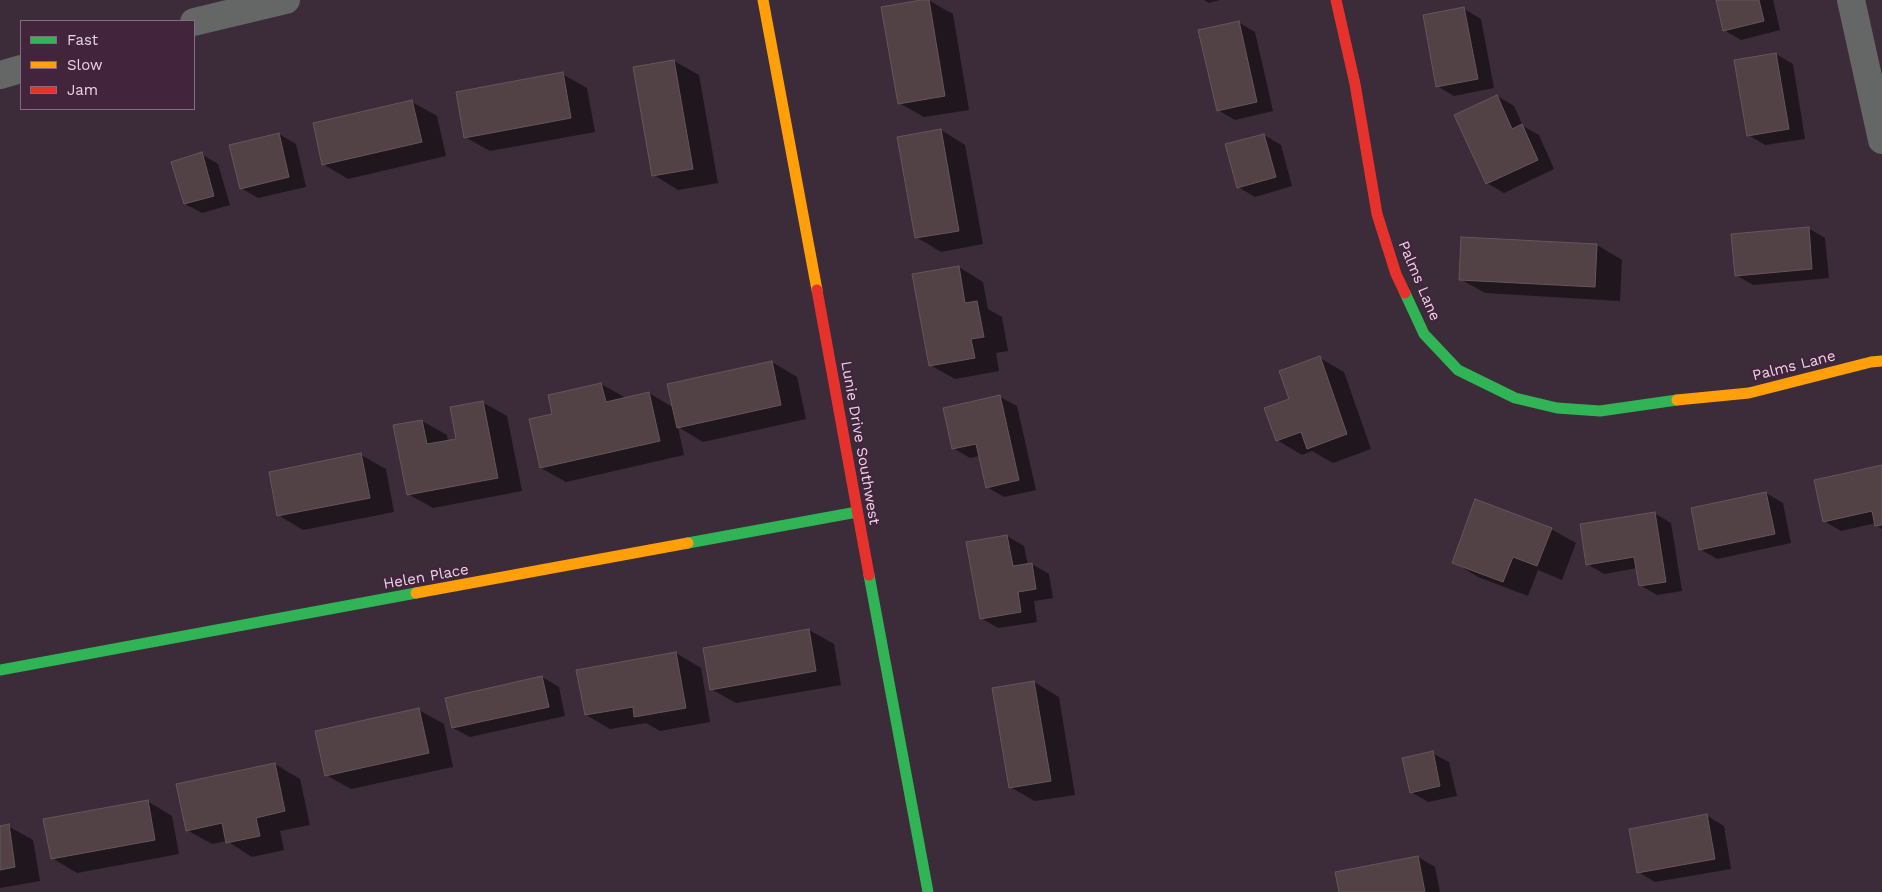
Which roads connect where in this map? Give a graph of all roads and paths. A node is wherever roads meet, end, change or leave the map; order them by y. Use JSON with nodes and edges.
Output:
{"nodes":[{"id":1,"x":286,"y":0,"type":"edge"},
{"id":2,"x":763,"y":0,"type":"edge"},
{"id":3,"x":1336,"y":0,"type":"edge"},
{"id":4,"x":1851,"y":0,"type":"edge"},
{"id":5,"x":195,"y":22,"type":"edge"},
{"id":6,"x":20,"y":69,"type":"edge"},
{"id":7,"x":0,"y":75,"type":"edge"},
{"id":8,"x":1882,"y":140,"type":"edge"},
{"id":9,"x":1882,"y":361,"type":"edge"},
{"id":10,"x":857,"y":512,"type":"junction"},
{"id":11,"x":0,"y":670,"type":"edge"},
{"id":12,"x":928,"y":892,"type":"edge"}],
"edges":[{"from":1,"to":5,"type":"street"},
{"from":2,"to":10,"type":"street","name":"Lunie Drive Southwest"},
{"from":3,"to":9,"type":"street","name":"Palms Lane"},
{"from":4,"to":8,"type":"street"},
{"from":6,"to":7,"type":"street"},
{"from":10,"to":11,"type":"street","name":"Helen Place"},
{"from":10,"to":12,"type":"street","name":"Lunie Drive Southwest"}]}
